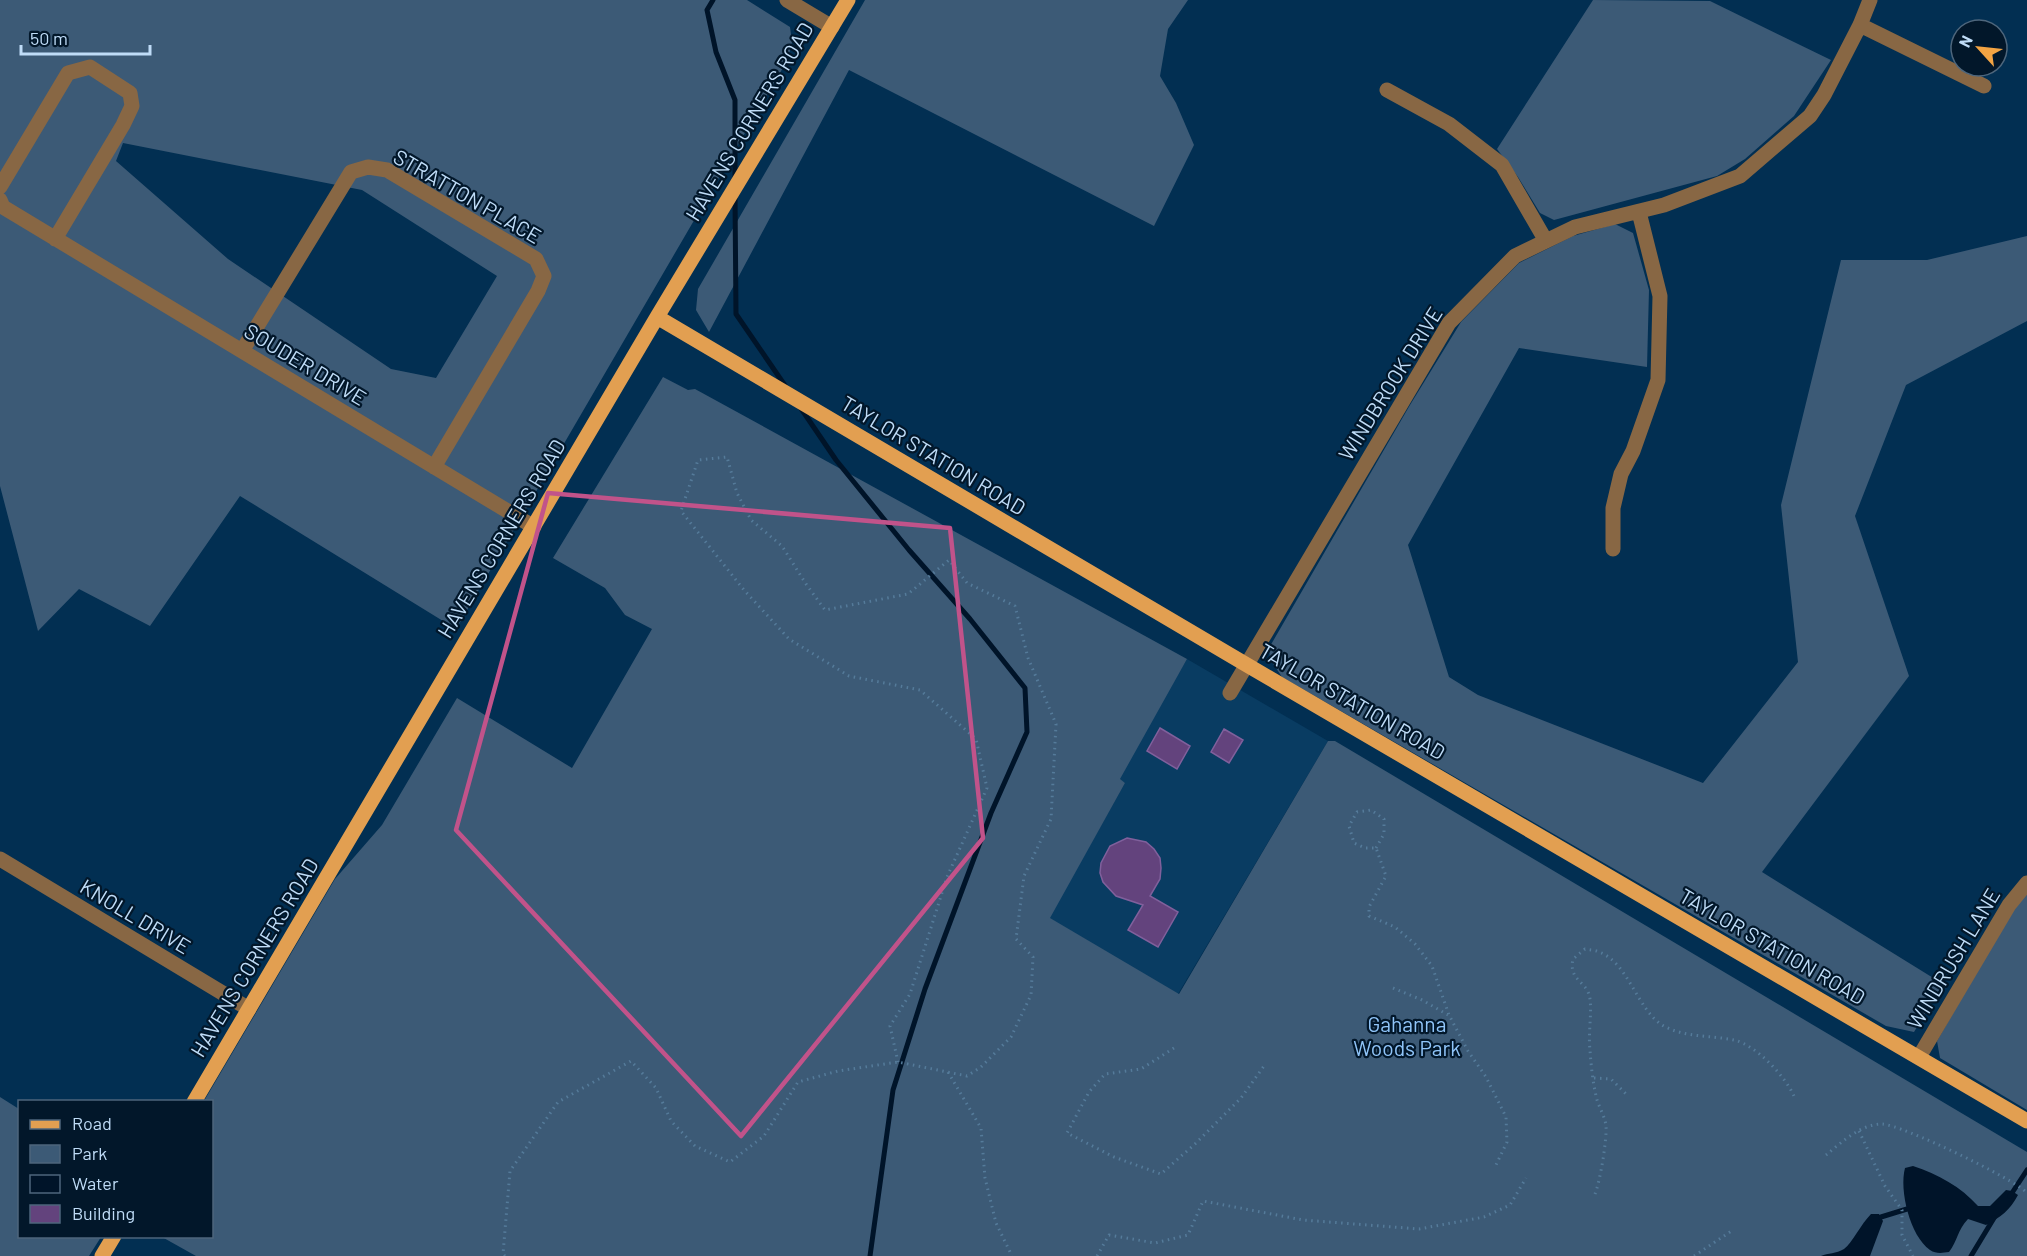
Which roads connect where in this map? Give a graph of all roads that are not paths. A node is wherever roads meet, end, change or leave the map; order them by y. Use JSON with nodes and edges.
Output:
{"nodes":[{"id":1,"x":787,"y":0,"type":"edge"},
{"id":2,"x":848,"y":0,"type":"edge"},
{"id":3,"x":1870,"y":0,"type":"edge"},
{"id":4,"x":1860,"y":25,"type":"junction"},
{"id":5,"x":832,"y":27,"type":"junction"},
{"id":6,"x":1984,"y":86,"type":"dead end"},
{"id":7,"x":1387,"y":90,"type":"dead end"},
{"id":8,"x":0,"y":187,"type":"edge"},
{"id":9,"x":0,"y":200,"type":"edge"},
{"id":10,"x":1639,"y":212,"type":"junction"},
{"id":11,"x":55,"y":239,"type":"junction"},
{"id":12,"x":1546,"y":241,"type":"junction"},
{"id":13,"x":657,"y":317,"type":"junction"},
{"id":14,"x":242,"y":351,"type":"junction"},
{"id":15,"x":434,"y":467,"type":"junction"},
{"id":16,"x":534,"y":527,"type":"junction"},
{"id":17,"x":1613,"y":549,"type":"dead end"},
{"id":18,"x":1247,"y":666,"type":"junction"},
{"id":19,"x":1230,"y":693,"type":"dead end"},
{"id":20,"x":0,"y":859,"type":"edge"},
{"id":21,"x":2027,"y":884,"type":"edge"},
{"id":22,"x":249,"y":1009,"type":"junction"},
{"id":23,"x":1919,"y":1057,"type":"junction"},
{"id":24,"x":195,"y":1100,"type":"edge"},
{"id":25,"x":2027,"y":1121,"type":"edge"},
{"id":26,"x":113,"y":1238,"type":"edge"},
{"id":27,"x":102,"y":1256,"type":"edge"}],
"edges":[{"from":1,"to":5,"type":"street"},
{"from":2,"to":5,"type":"main road","name":"HAVENS CORNERS ROAD"},
{"from":3,"to":4,"type":"street","name":"WINDBROOK DRIVE"},
{"from":4,"to":6,"type":"street"},
{"from":4,"to":10,"type":"street","name":"WINDBROOK DRIVE"},
{"from":5,"to":13,"type":"main road","name":"HAVENS CORNERS ROAD"},
{"from":7,"to":12,"type":"street"},
{"from":8,"to":11,"type":"street"},
{"from":9,"to":11,"type":"street","name":"SOUDER DRIVE"},
{"from":10,"to":12,"type":"street","name":"WINDBROOK DRIVE"},
{"from":10,"to":17,"type":"street"},
{"from":11,"to":14,"type":"street","name":"SOUDER DRIVE"},
{"from":12,"to":18,"type":"street","name":"WINDBROOK DRIVE"},
{"from":13,"to":16,"type":"main road","name":"HAVENS CORNERS ROAD"},
{"from":13,"to":18,"type":"main road","name":"TAYLOR STATION ROAD"},
{"from":14,"to":15,"type":"street","name":"SOUDER DRIVE"},
{"from":14,"to":15,"type":"street","name":"STRATTON PLACE"},
{"from":15,"to":16,"type":"street","name":"SOUDER DRIVE"},
{"from":16,"to":22,"type":"main road","name":"HAVENS CORNERS ROAD"},
{"from":18,"to":19,"type":"street","name":"WINDBROOK DRIVE"},
{"from":18,"to":23,"type":"main road","name":"TAYLOR STATION ROAD"},
{"from":20,"to":22,"type":"street","name":"KNOLL DRIVE"},
{"from":21,"to":23,"type":"street","name":"WINDRUSH LANE"},
{"from":22,"to":24,"type":"main road","name":"HAVENS CORNERS ROAD"},
{"from":23,"to":25,"type":"main road","name":"TAYLOR STATION ROAD"},
{"from":26,"to":27,"type":"main road"}]}
